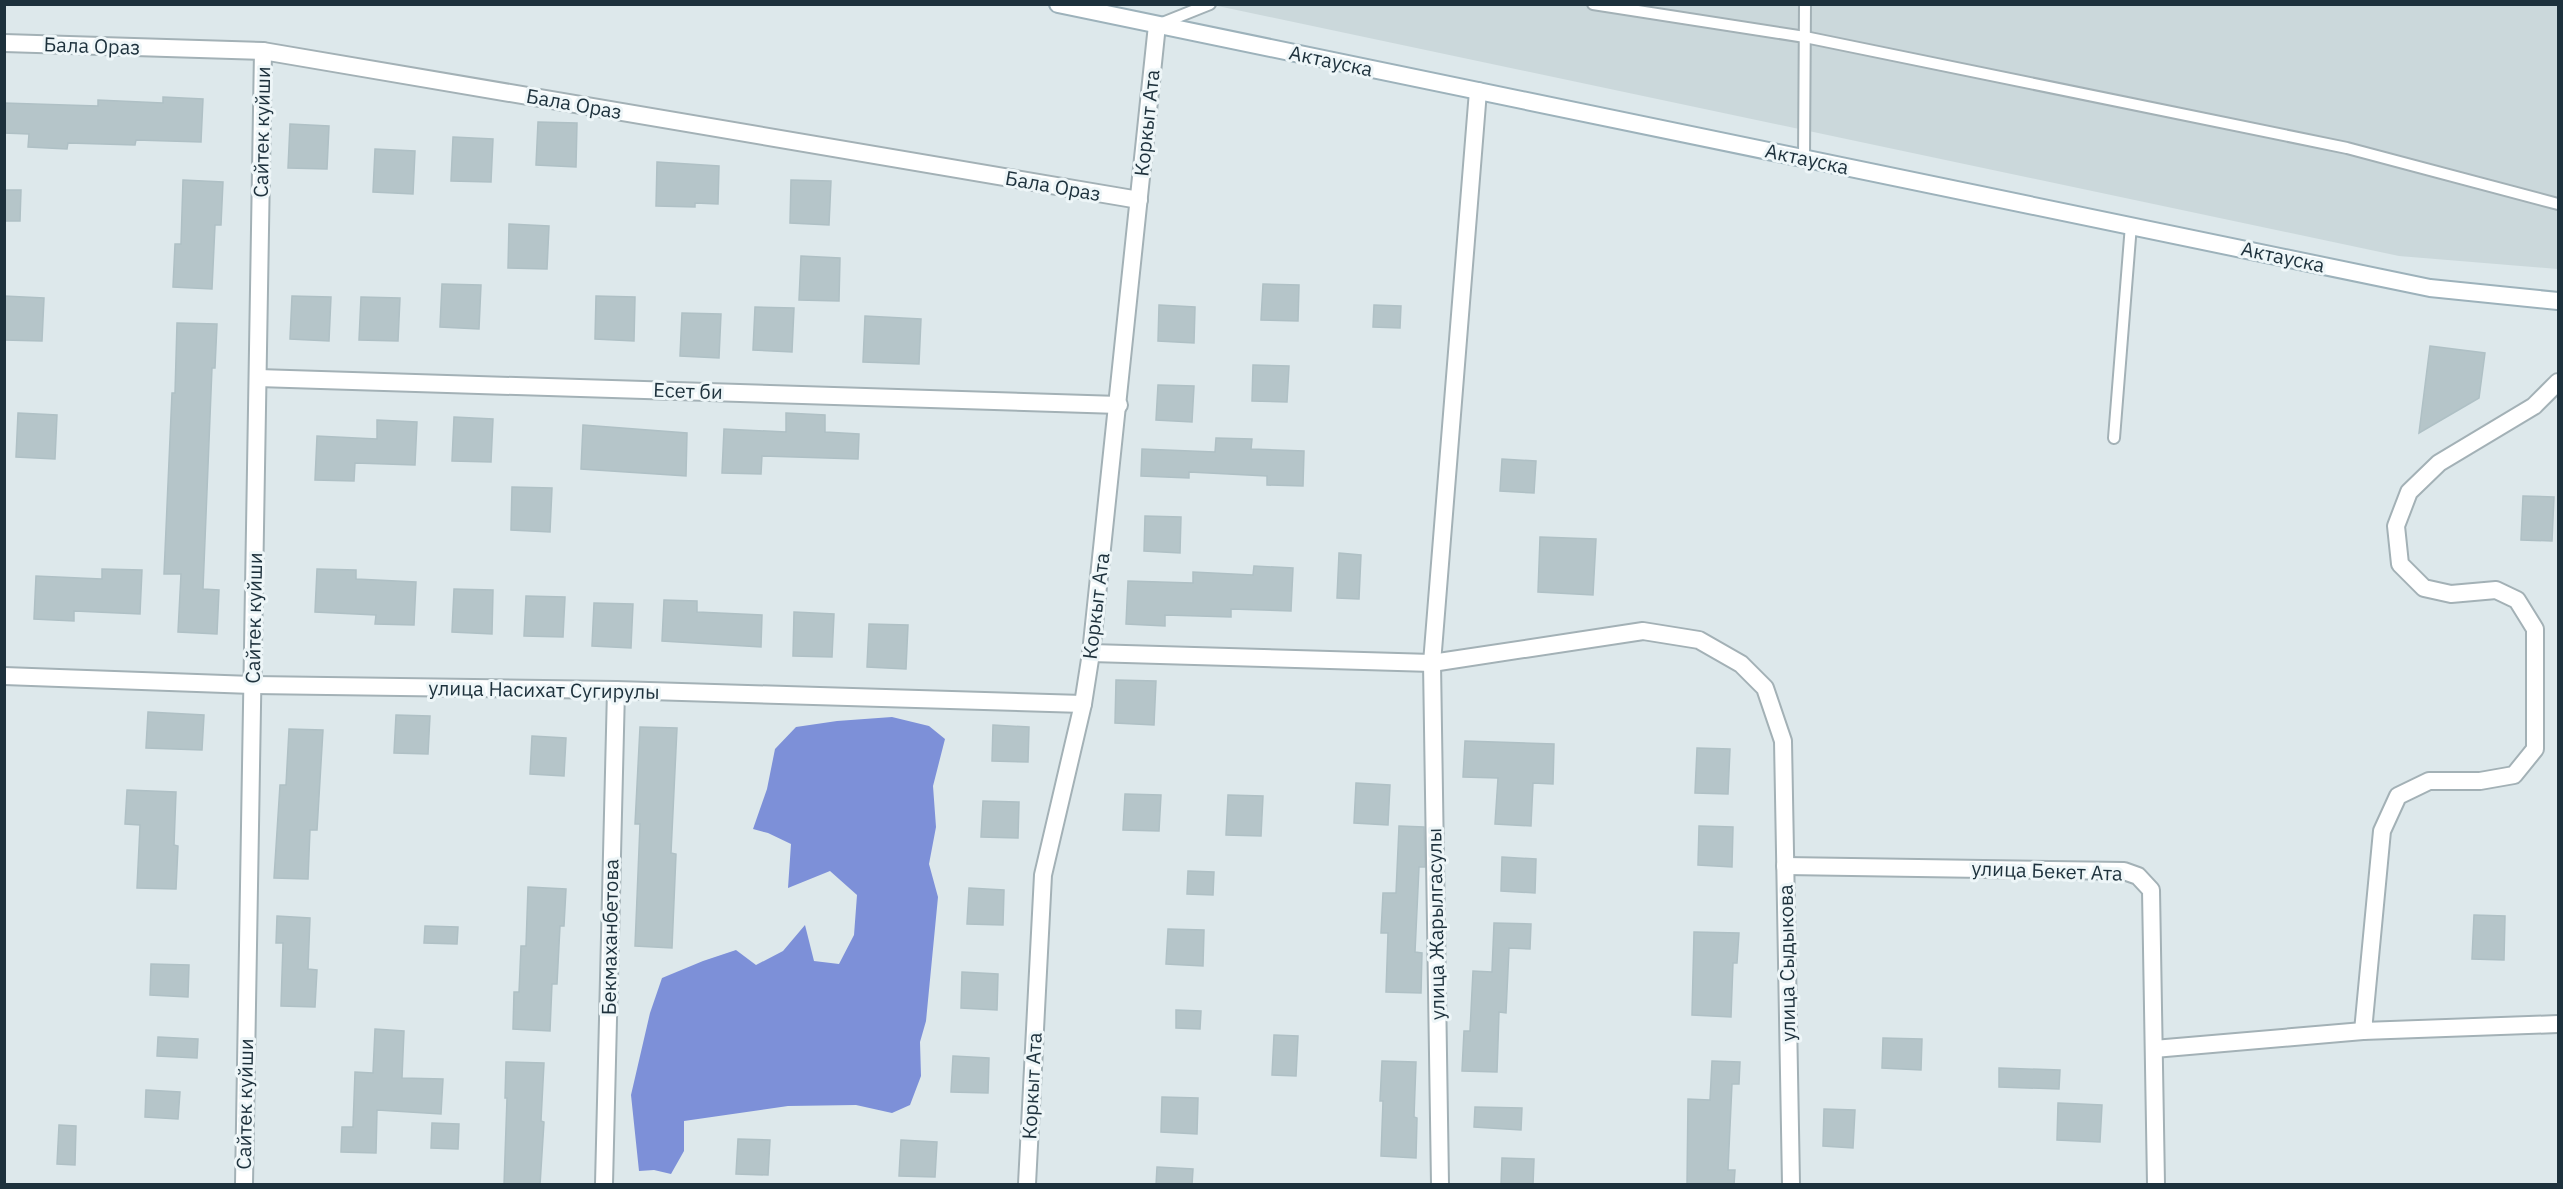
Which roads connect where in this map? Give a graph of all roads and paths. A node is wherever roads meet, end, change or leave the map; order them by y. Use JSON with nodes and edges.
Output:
{"nodes":[{"id":1,"x":1058,"y":4,"type":"edge"},
{"id":2,"x":1210,"y":4,"type":"edge"},
{"id":3,"x":1593,"y":4,"type":"edge"},
{"id":4,"x":1805,"y":4,"type":"edge"},
{"id":5,"x":1157,"y":25,"type":"junction"},
{"id":6,"x":1804,"y":37,"type":"junction"},
{"id":7,"x":4,"y":43,"type":"edge"},
{"id":8,"x":263,"y":51,"type":"junction"},
{"id":9,"x":1478,"y":91,"type":"junction"},
{"id":10,"x":1804,"y":158,"type":"junction"},
{"id":11,"x":1139,"y":200,"type":"junction"},
{"id":12,"x":2559,"y":204,"type":"edge"},
{"id":13,"x":2131,"y":225,"type":"junction"},
{"id":14,"x":2559,"y":301,"type":"edge"},
{"id":15,"x":258,"y":378,"type":"junction"},
{"id":16,"x":2559,"y":382,"type":"edge"},
{"id":17,"x":1119,"y":405,"type":"junction"},
{"id":18,"x":2114,"y":438,"type":"dead end"},
{"id":19,"x":1091,"y":653,"type":"junction"},
{"id":20,"x":1432,"y":663,"type":"junction"},
{"id":21,"x":4,"y":676,"type":"edge"},
{"id":22,"x":252,"y":685,"type":"junction"},
{"id":23,"x":616,"y":690,"type":"junction"},
{"id":24,"x":1083,"y":704,"type":"junction"},
{"id":25,"x":1785,"y":866,"type":"junction"},
{"id":26,"x":2559,"y":1024,"type":"edge"},
{"id":27,"x":2363,"y":1031,"type":"junction"},
{"id":28,"x":2154,"y":1049,"type":"junction"},
{"id":29,"x":244,"y":1185,"type":"edge"},
{"id":30,"x":603,"y":1185,"type":"edge"},
{"id":31,"x":1027,"y":1185,"type":"edge"},
{"id":32,"x":1440,"y":1185,"type":"edge"},
{"id":33,"x":1791,"y":1185,"type":"edge"},
{"id":34,"x":2156,"y":1185,"type":"edge"}],
"edges":[{"from":1,"to":5,"type":"street","name":"Актауска"},
{"from":2,"to":5,"type":"lane"},
{"from":3,"to":6,"type":"lane"},
{"from":4,"to":6,"type":"lane"},
{"from":5,"to":9,"type":"street","name":"Актауска"},
{"from":5,"to":11,"type":"street","name":"Коркыт Ата"},
{"from":6,"to":10,"type":"lane"},
{"from":6,"to":12,"type":"lane"},
{"from":7,"to":8,"type":"street","name":"Бала Ораз"},
{"from":8,"to":11,"type":"street","name":"Бала Ораз"},
{"from":8,"to":15,"type":"street","name":"Сайтек куйши"},
{"from":9,"to":10,"type":"street","name":"Актауска"},
{"from":9,"to":20,"type":"street","name":"улица Жарылгасулы"},
{"from":10,"to":13,"type":"street","name":"Актауска"},
{"from":11,"to":17,"type":"street","name":"Коркыт Ата"},
{"from":13,"to":14,"type":"street","name":"Актауска"},
{"from":13,"to":18,"type":"lane"},
{"from":15,"to":17,"type":"street","name":"Есет би"},
{"from":15,"to":22,"type":"street","name":"Сайтек куйши"},
{"from":16,"to":27,"type":"street"},
{"from":17,"to":19,"type":"street","name":"Коркыт Ата"},
{"from":19,"to":20,"type":"street","name":"улица Сыдыкова"},
{"from":19,"to":24,"type":"street","name":"Коркыт Ата"},
{"from":20,"to":25,"type":"street","name":"улица Сыдыкова"},
{"from":20,"to":32,"type":"street","name":"улица Жарылгасулы"},
{"from":21,"to":22,"type":"street","name":"улица Насихат Сугирулы"},
{"from":22,"to":23,"type":"street","name":"улица Насихат Сугирулы"},
{"from":22,"to":29,"type":"street","name":"Сайтек куйши"},
{"from":23,"to":24,"type":"street","name":"улица Насихат Сугирулы"},
{"from":23,"to":30,"type":"street","name":"Бекмаханбетова"},
{"from":24,"to":31,"type":"street","name":"Коркыт Ата"},
{"from":25,"to":28,"type":"street","name":"улица Бекет Ата"},
{"from":25,"to":33,"type":"street","name":"улица Сыдыкова"},
{"from":26,"to":27,"type":"street"},
{"from":27,"to":28,"type":"street"},
{"from":28,"to":34,"type":"street","name":"улица Бекет Ата"}]}
